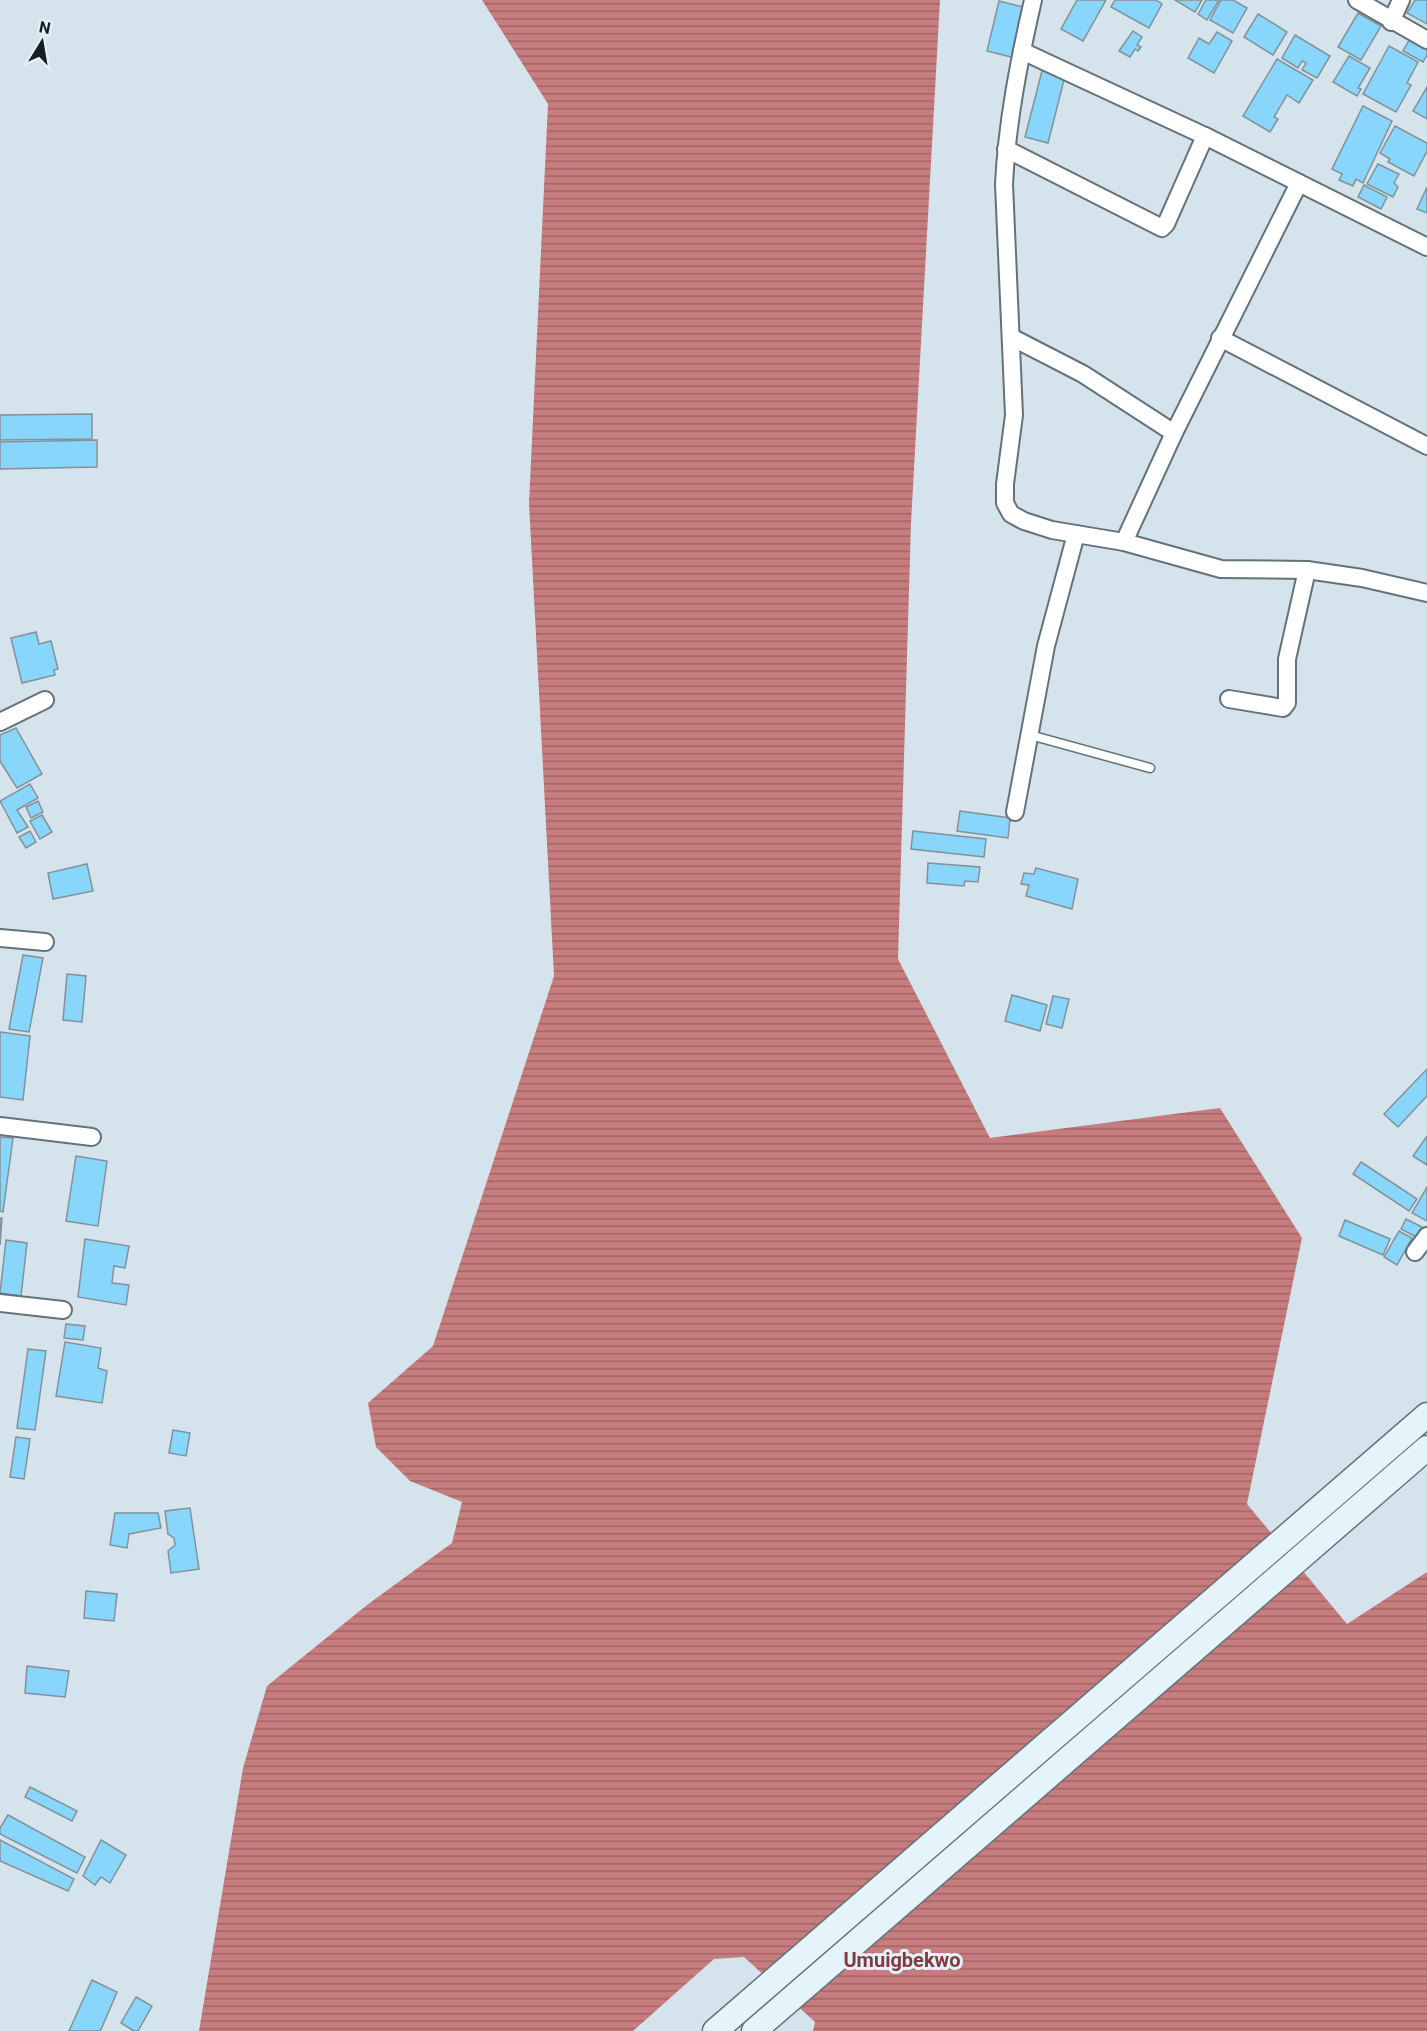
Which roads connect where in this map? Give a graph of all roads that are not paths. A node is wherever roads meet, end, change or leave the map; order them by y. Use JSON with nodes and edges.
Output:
{"nodes":[{"id":1,"x":1033,"y":0,"type":"edge"},
{"id":2,"x":1358,"y":0,"type":"edge"},
{"id":3,"x":1401,"y":0,"type":"edge"},
{"id":4,"x":1391,"y":22,"type":"junction"},
{"id":5,"x":1427,"y":40,"type":"edge"},
{"id":6,"x":1022,"y":51,"type":"junction"},
{"id":7,"x":1205,"y":136,"type":"junction"},
{"id":8,"x":1006,"y":149,"type":"junction"},
{"id":9,"x":1299,"y":183,"type":"junction"},
{"id":10,"x":1427,"y":247,"type":"edge"},
{"id":11,"x":1012,"y":338,"type":"junction"},
{"id":12,"x":1220,"y":338,"type":"junction"},
{"id":13,"x":1174,"y":433,"type":"junction"},
{"id":14,"x":1427,"y":446,"type":"edge"},
{"id":15,"x":1076,"y":534,"type":"junction"},
{"id":16,"x":1124,"y":542,"type":"junction"},
{"id":17,"x":1307,"y":570,"type":"junction"},
{"id":18,"x":1427,"y":592,"type":"edge"},
{"id":19,"x":1229,"y":699,"type":"dead end"},
{"id":20,"x":45,"y":700,"type":"dead end"},
{"id":21,"x":0,"y":722,"type":"edge"},
{"id":22,"x":1030,"y":735,"type":"junction"},
{"id":23,"x":1150,"y":768,"type":"dead end"},
{"id":24,"x":1015,"y":812,"type":"dead end"},
{"id":25,"x":0,"y":938,"type":"edge"},
{"id":26,"x":45,"y":942,"type":"dead end"},
{"id":27,"x":0,"y":1126,"type":"edge"},
{"id":28,"x":92,"y":1137,"type":"dead end"},
{"id":29,"x":1427,"y":1236,"type":"edge"},
{"id":30,"x":1415,"y":1252,"type":"dead end"},
{"id":31,"x":0,"y":1303,"type":"edge"},
{"id":32,"x":63,"y":1310,"type":"dead end"},
{"id":33,"x":1427,"y":1415,"type":"edge"},
{"id":34,"x":1427,"y":1448,"type":"edge"},
{"id":35,"x":715,"y":2031,"type":"edge"},
{"id":36,"x":754,"y":2031,"type":"edge"}],
"edges":[{"from":1,"to":6,"type":"street"},
{"from":2,"to":4,"type":"street"},
{"from":3,"to":4,"type":"street"},
{"from":4,"to":5,"type":"street"},
{"from":6,"to":7,"type":"street"},
{"from":6,"to":8,"type":"street"},
{"from":7,"to":8,"type":"street"},
{"from":7,"to":9,"type":"street"},
{"from":8,"to":11,"type":"street"},
{"from":9,"to":10,"type":"street"},
{"from":9,"to":12,"type":"street"},
{"from":11,"to":13,"type":"street"},
{"from":11,"to":15,"type":"street"},
{"from":12,"to":13,"type":"street"},
{"from":12,"to":14,"type":"street"},
{"from":13,"to":16,"type":"street"},
{"from":15,"to":16,"type":"street"},
{"from":15,"to":22,"type":"street"},
{"from":16,"to":17,"type":"street"},
{"from":17,"to":18,"type":"street"},
{"from":17,"to":19,"type":"street"},
{"from":20,"to":21,"type":"street"},
{"from":22,"to":23,"type":"lane"},
{"from":22,"to":24,"type":"street"},
{"from":25,"to":26,"type":"street"},
{"from":27,"to":28,"type":"street"},
{"from":29,"to":30,"type":"street"},
{"from":31,"to":32,"type":"street"},
{"from":33,"to":35,"type":"main road"},
{"from":34,"to":36,"type":"main road"}]}
